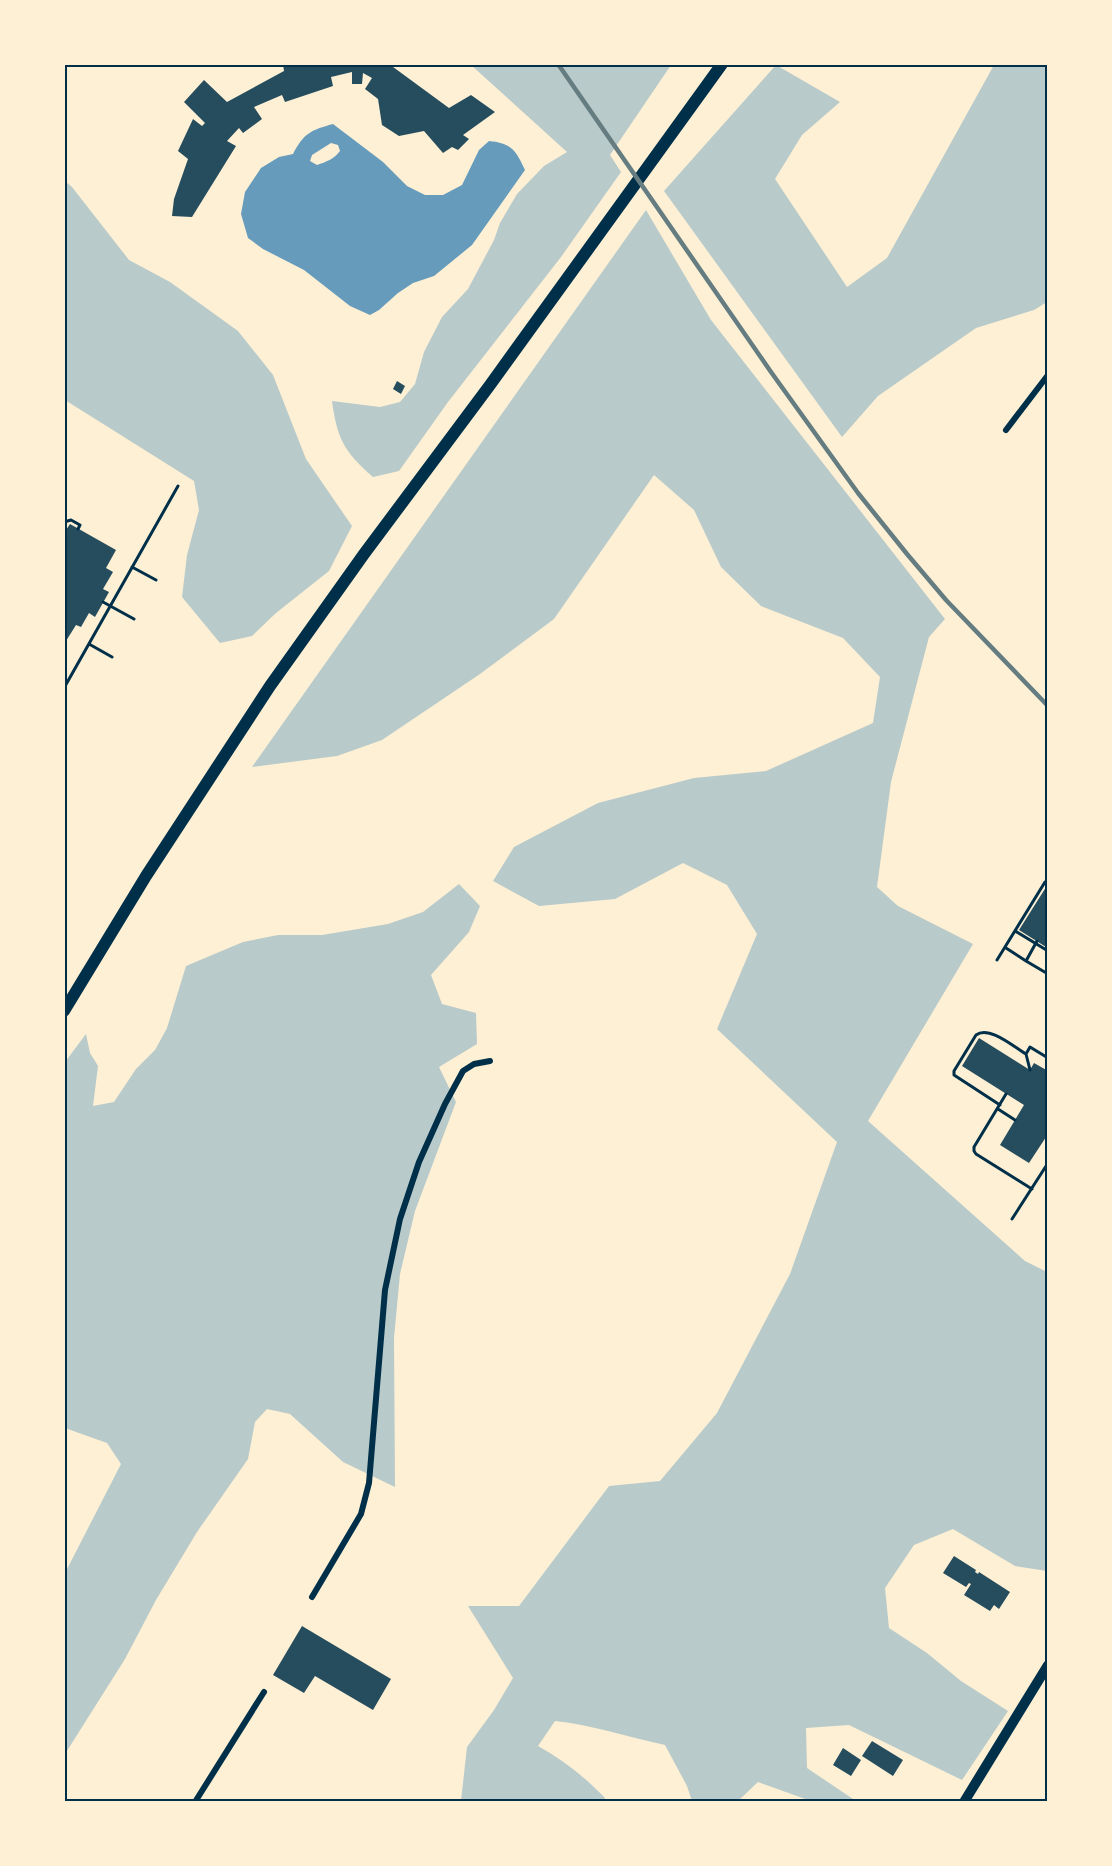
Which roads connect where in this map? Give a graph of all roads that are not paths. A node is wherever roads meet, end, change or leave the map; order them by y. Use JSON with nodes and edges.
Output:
{"nodes":[{"id":1,"x":722,"y":64,"type":"edge"},
{"id":2,"x":1047,"y":375,"type":"edge"},
{"id":3,"x":1006,"y":430,"type":"dead end"},
{"id":4,"x":64,"y":1011,"type":"edge"},
{"id":5,"x":490,"y":1061,"type":"dead end"},
{"id":6,"x":312,"y":1597,"type":"dead end"},
{"id":7,"x":1047,"y":1665,"type":"edge"},
{"id":8,"x":264,"y":1692,"type":"dead end"},
{"id":9,"x":195,"y":1802,"type":"edge"},
{"id":10,"x":964,"y":1802,"type":"edge"}],
"edges":[{"from":1,"to":4,"type":"main road"},
{"from":2,"to":3,"type":"street"},
{"from":5,"to":6,"type":"street"},
{"from":7,"to":10,"type":"street"},
{"from":8,"to":9,"type":"street"}]}
